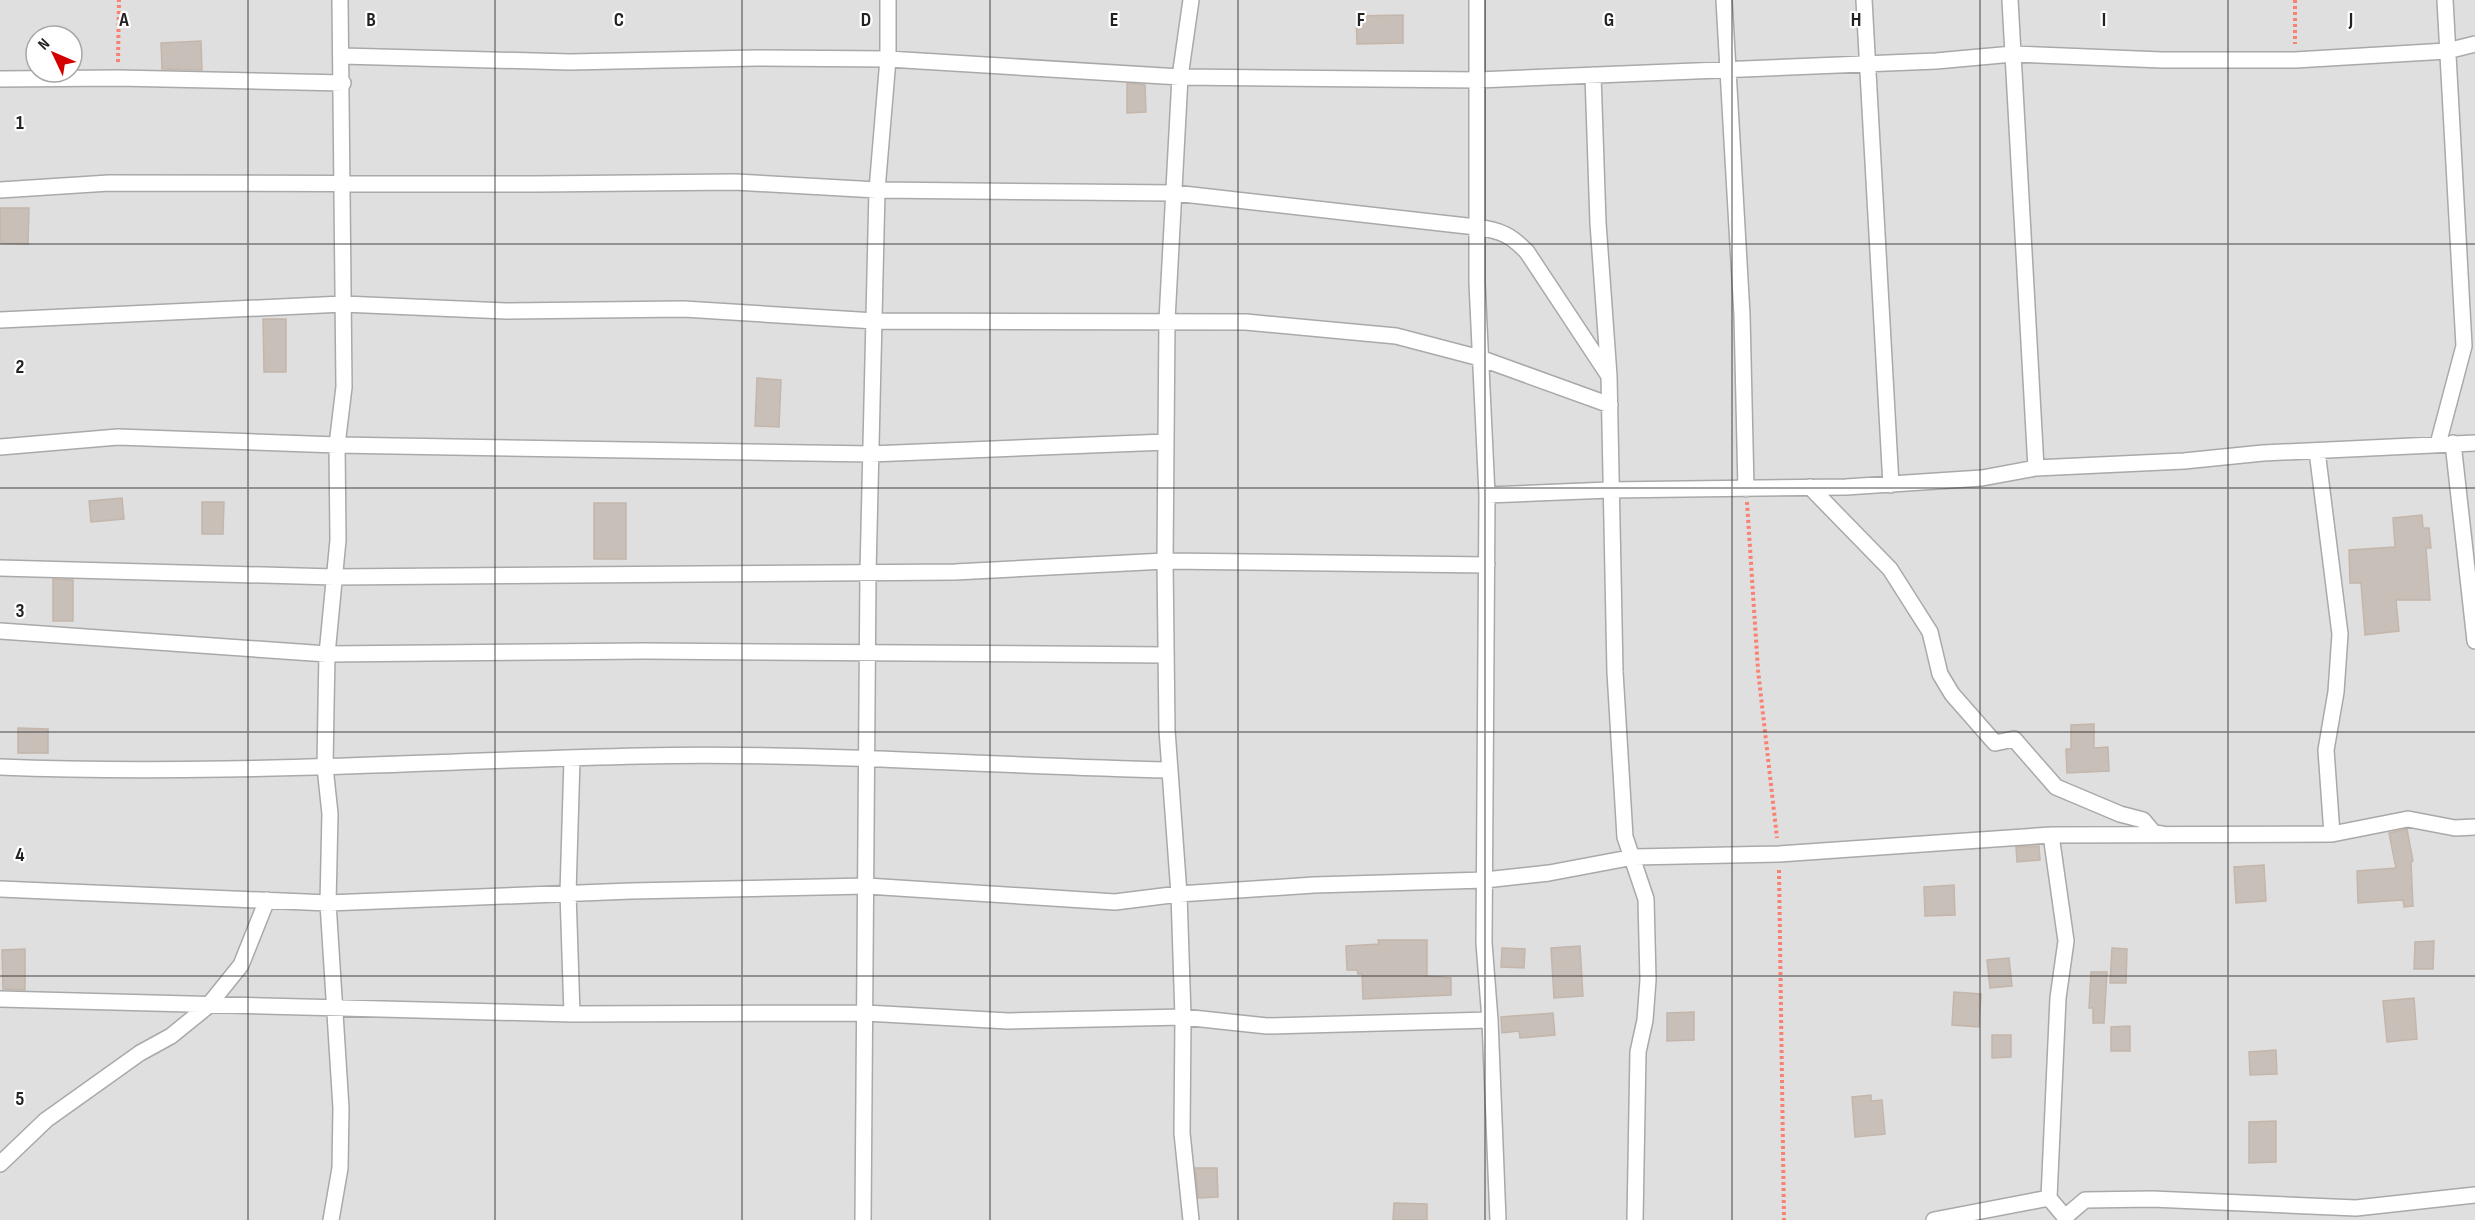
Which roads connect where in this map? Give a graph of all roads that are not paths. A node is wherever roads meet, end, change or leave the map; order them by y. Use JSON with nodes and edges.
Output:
{"nodes":[{"id":1,"x":340,"y":0,"type":"edge"},
{"id":2,"x":888,"y":0,"type":"edge"},
{"id":3,"x":1191,"y":0,"type":"edge"},
{"id":4,"x":1477,"y":0,"type":"edge"},
{"id":5,"x":1725,"y":0,"type":"edge"},
{"id":6,"x":1864,"y":0,"type":"edge"},
{"id":7,"x":2010,"y":0,"type":"edge"},
{"id":8,"x":2445,"y":0,"type":"edge"},
{"id":9,"x":2475,"y":44,"type":"edge"},
{"id":10,"x":2447,"y":51,"type":"junction"},
{"id":11,"x":2013,"y":54,"type":"junction"},
{"id":12,"x":342,"y":56,"type":"junction"},
{"id":13,"x":888,"y":59,"type":"junction"},
{"id":14,"x":1867,"y":62,"type":"junction"},
{"id":15,"x":1727,"y":68,"type":"junction"},
{"id":16,"x":1593,"y":75,"type":"junction"},
{"id":17,"x":1180,"y":77,"type":"junction"},
{"id":18,"x":0,"y":80,"type":"edge"},
{"id":19,"x":1478,"y":80,"type":"junction"},
{"id":20,"x":342,"y":83,"type":"junction"},
{"id":21,"x":341,"y":182,"type":"junction"},
{"id":22,"x":0,"y":190,"type":"edge"},
{"id":23,"x":877,"y":190,"type":"junction"},
{"id":24,"x":1174,"y":193,"type":"junction"},
{"id":25,"x":1476,"y":227,"type":"junction"},
{"id":26,"x":343,"y":304,"type":"junction"},
{"id":27,"x":0,"y":320,"type":"edge"},
{"id":28,"x":1167,"y":320,"type":"junction"},
{"id":29,"x":875,"y":321,"type":"junction"},
{"id":30,"x":1480,"y":358,"type":"junction"},
{"id":31,"x":1609,"y":376,"type":"junction"},
{"id":32,"x":1610,"y":405,"type":"junction"},
{"id":33,"x":1166,"y":442,"type":"junction"},
{"id":34,"x":2475,"y":443,"type":"edge"},
{"id":35,"x":2438,"y":444,"type":"junction"},
{"id":36,"x":2454,"y":444,"type":"junction"},
{"id":37,"x":337,"y":445,"type":"junction"},
{"id":38,"x":0,"y":447,"type":"edge"},
{"id":39,"x":2318,"y":451,"type":"junction"},
{"id":40,"x":871,"y":454,"type":"junction"},
{"id":41,"x":2036,"y":468,"type":"junction"},
{"id":42,"x":1891,"y":485,"type":"junction"},
{"id":43,"x":1810,"y":487,"type":"junction"},
{"id":44,"x":1746,"y":489,"type":"junction"},
{"id":45,"x":1609,"y":490,"type":"junction"},
{"id":46,"x":1487,"y":495,"type":"junction"},
{"id":47,"x":1165,"y":561,"type":"junction"},
{"id":48,"x":1486,"y":565,"type":"junction"},
{"id":49,"x":0,"y":568,"type":"edge"},
{"id":50,"x":868,"y":573,"type":"junction"},
{"id":51,"x":334,"y":577,"type":"junction"},
{"id":52,"x":0,"y":632,"type":"edge"},
{"id":53,"x":2475,"y":641,"type":"edge"},
{"id":54,"x":868,"y":653,"type":"junction"},
{"id":55,"x":327,"y":654,"type":"junction"},
{"id":56,"x":1166,"y":655,"type":"junction"},
{"id":57,"x":572,"y":759,"type":"junction"},
{"id":58,"x":868,"y":761,"type":"junction"},
{"id":59,"x":0,"y":767,"type":"edge"},
{"id":60,"x":325,"y":767,"type":"junction"},
{"id":61,"x":1168,"y":770,"type":"junction"},
{"id":62,"x":2475,"y":827,"type":"edge"},
{"id":63,"x":2332,"y":834,"type":"junction"},
{"id":64,"x":2051,"y":835,"type":"junction"},
{"id":65,"x":2177,"y":836,"type":"junction"},
{"id":66,"x":1634,"y":857,"type":"junction"},
{"id":67,"x":1485,"y":880,"type":"junction"},
{"id":68,"x":867,"y":886,"type":"junction"},
{"id":69,"x":0,"y":889,"type":"edge"},
{"id":70,"x":568,"y":893,"type":"junction"},
{"id":71,"x":1179,"y":894,"type":"junction"},
{"id":72,"x":267,"y":900,"type":"junction"},
{"id":73,"x":328,"y":903,"type":"junction"},
{"id":74,"x":0,"y":999,"type":"edge"},
{"id":75,"x":208,"y":1006,"type":"junction"},
{"id":76,"x":335,"y":1009,"type":"junction"},
{"id":77,"x":866,"y":1012,"type":"junction"},
{"id":78,"x":572,"y":1014,"type":"junction"},
{"id":79,"x":1183,"y":1017,"type":"junction"},
{"id":80,"x":1490,"y":1020,"type":"junction"},
{"id":81,"x":0,"y":1164,"type":"edge"},
{"id":82,"x":2475,"y":1195,"type":"edge"},
{"id":83,"x":2049,"y":1198,"type":"junction"},
{"id":84,"x":2357,"y":1214,"type":"edge"},
{"id":85,"x":2065,"y":1218,"type":"edge"},
{"id":86,"x":331,"y":1220,"type":"edge"},
{"id":87,"x":863,"y":1220,"type":"edge"},
{"id":88,"x":1191,"y":1220,"type":"edge"},
{"id":89,"x":1498,"y":1220,"type":"edge"},
{"id":90,"x":1635,"y":1220,"type":"edge"},
{"id":91,"x":1934,"y":1220,"type":"edge"}],
"edges":[{"from":1,"to":12,"type":"street"},
{"from":2,"to":13,"type":"street"},
{"from":3,"to":17,"type":"street"},
{"from":4,"to":19,"type":"street"},
{"from":5,"to":15,"type":"street"},
{"from":6,"to":14,"type":"street"},
{"from":7,"to":11,"type":"street"},
{"from":8,"to":10,"type":"street"},
{"from":9,"to":10,"type":"street"},
{"from":10,"to":11,"type":"street"},
{"from":10,"to":35,"type":"street"},
{"from":11,"to":14,"type":"street"},
{"from":11,"to":41,"type":"street"},
{"from":12,"to":13,"type":"street"},
{"from":12,"to":20,"type":"street"},
{"from":13,"to":17,"type":"street"},
{"from":13,"to":23,"type":"street"},
{"from":14,"to":15,"type":"street"},
{"from":14,"to":42,"type":"street"},
{"from":15,"to":16,"type":"street"},
{"from":15,"to":44,"type":"street"},
{"from":16,"to":19,"type":"street"},
{"from":16,"to":31,"type":"street"},
{"from":17,"to":19,"type":"street"},
{"from":17,"to":24,"type":"street"},
{"from":18,"to":20,"type":"street"},
{"from":19,"to":25,"type":"street"},
{"from":20,"to":21,"type":"street"},
{"from":21,"to":22,"type":"street"},
{"from":21,"to":23,"type":"street"},
{"from":21,"to":26,"type":"street"},
{"from":23,"to":24,"type":"street"},
{"from":23,"to":29,"type":"street"},
{"from":24,"to":25,"type":"street"},
{"from":24,"to":28,"type":"street"},
{"from":25,"to":30,"type":"street"},
{"from":25,"to":31,"type":"street"},
{"from":26,"to":27,"type":"street"},
{"from":26,"to":29,"type":"street"},
{"from":26,"to":37,"type":"street"},
{"from":28,"to":29,"type":"street"},
{"from":28,"to":30,"type":"street"},
{"from":28,"to":33,"type":"street"},
{"from":29,"to":40,"type":"street"},
{"from":30,"to":32,"type":"street"},
{"from":30,"to":46,"type":"street"},
{"from":31,"to":32,"type":"street"},
{"from":32,"to":45,"type":"street"},
{"from":33,"to":40,"type":"street"},
{"from":33,"to":47,"type":"street"},
{"from":34,"to":36,"type":"street"},
{"from":35,"to":36,"type":"street"},
{"from":35,"to":39,"type":"street"},
{"from":36,"to":53,"type":"street"},
{"from":37,"to":38,"type":"street"},
{"from":37,"to":40,"type":"street"},
{"from":37,"to":51,"type":"street"},
{"from":39,"to":41,"type":"street"},
{"from":39,"to":63,"type":"street"},
{"from":40,"to":50,"type":"street"},
{"from":41,"to":42,"type":"street"},
{"from":42,"to":43,"type":"street"},
{"from":43,"to":44,"type":"street"},
{"from":43,"to":65,"type":"street"},
{"from":44,"to":45,"type":"street"},
{"from":45,"to":46,"type":"street"},
{"from":45,"to":66,"type":"street"},
{"from":46,"to":48,"type":"street"},
{"from":47,"to":48,"type":"street"},
{"from":47,"to":50,"type":"street"},
{"from":47,"to":56,"type":"street"},
{"from":48,"to":67,"type":"street"},
{"from":49,"to":51,"type":"street"},
{"from":50,"to":51,"type":"street"},
{"from":50,"to":54,"type":"street"},
{"from":51,"to":55,"type":"street"},
{"from":52,"to":55,"type":"street"},
{"from":54,"to":55,"type":"street"},
{"from":54,"to":56,"type":"street"},
{"from":54,"to":58,"type":"street"},
{"from":55,"to":60,"type":"street"},
{"from":56,"to":61,"type":"street"},
{"from":57,"to":58,"type":"street"},
{"from":57,"to":60,"type":"street"},
{"from":57,"to":70,"type":"street"},
{"from":58,"to":61,"type":"street"},
{"from":58,"to":68,"type":"street"},
{"from":59,"to":60,"type":"street"},
{"from":60,"to":73,"type":"street"},
{"from":61,"to":71,"type":"street"},
{"from":62,"to":63,"type":"street"},
{"from":63,"to":65,"type":"street"},
{"from":64,"to":65,"type":"street"},
{"from":64,"to":66,"type":"street"},
{"from":64,"to":83,"type":"street"},
{"from":66,"to":67,"type":"street"},
{"from":66,"to":90,"type":"street"},
{"from":67,"to":71,"type":"street"},
{"from":67,"to":80,"type":"street"},
{"from":68,"to":70,"type":"street"},
{"from":68,"to":71,"type":"street"},
{"from":68,"to":77,"type":"street"},
{"from":69,"to":72,"type":"street"},
{"from":70,"to":73,"type":"street"},
{"from":70,"to":78,"type":"street"},
{"from":71,"to":79,"type":"street"},
{"from":72,"to":73,"type":"street"},
{"from":72,"to":75,"type":"street"},
{"from":73,"to":76,"type":"street"},
{"from":74,"to":75,"type":"street"},
{"from":75,"to":76,"type":"street"},
{"from":75,"to":81,"type":"street"},
{"from":76,"to":78,"type":"street"},
{"from":76,"to":86,"type":"street"},
{"from":77,"to":78,"type":"street"},
{"from":77,"to":79,"type":"street"},
{"from":77,"to":87,"type":"street"},
{"from":79,"to":80,"type":"street"},
{"from":79,"to":88,"type":"street"},
{"from":80,"to":89,"type":"street"},
{"from":82,"to":84,"type":"street"},
{"from":83,"to":85,"type":"street"},
{"from":83,"to":91,"type":"street"},
{"from":84,"to":85,"type":"street"}]}
